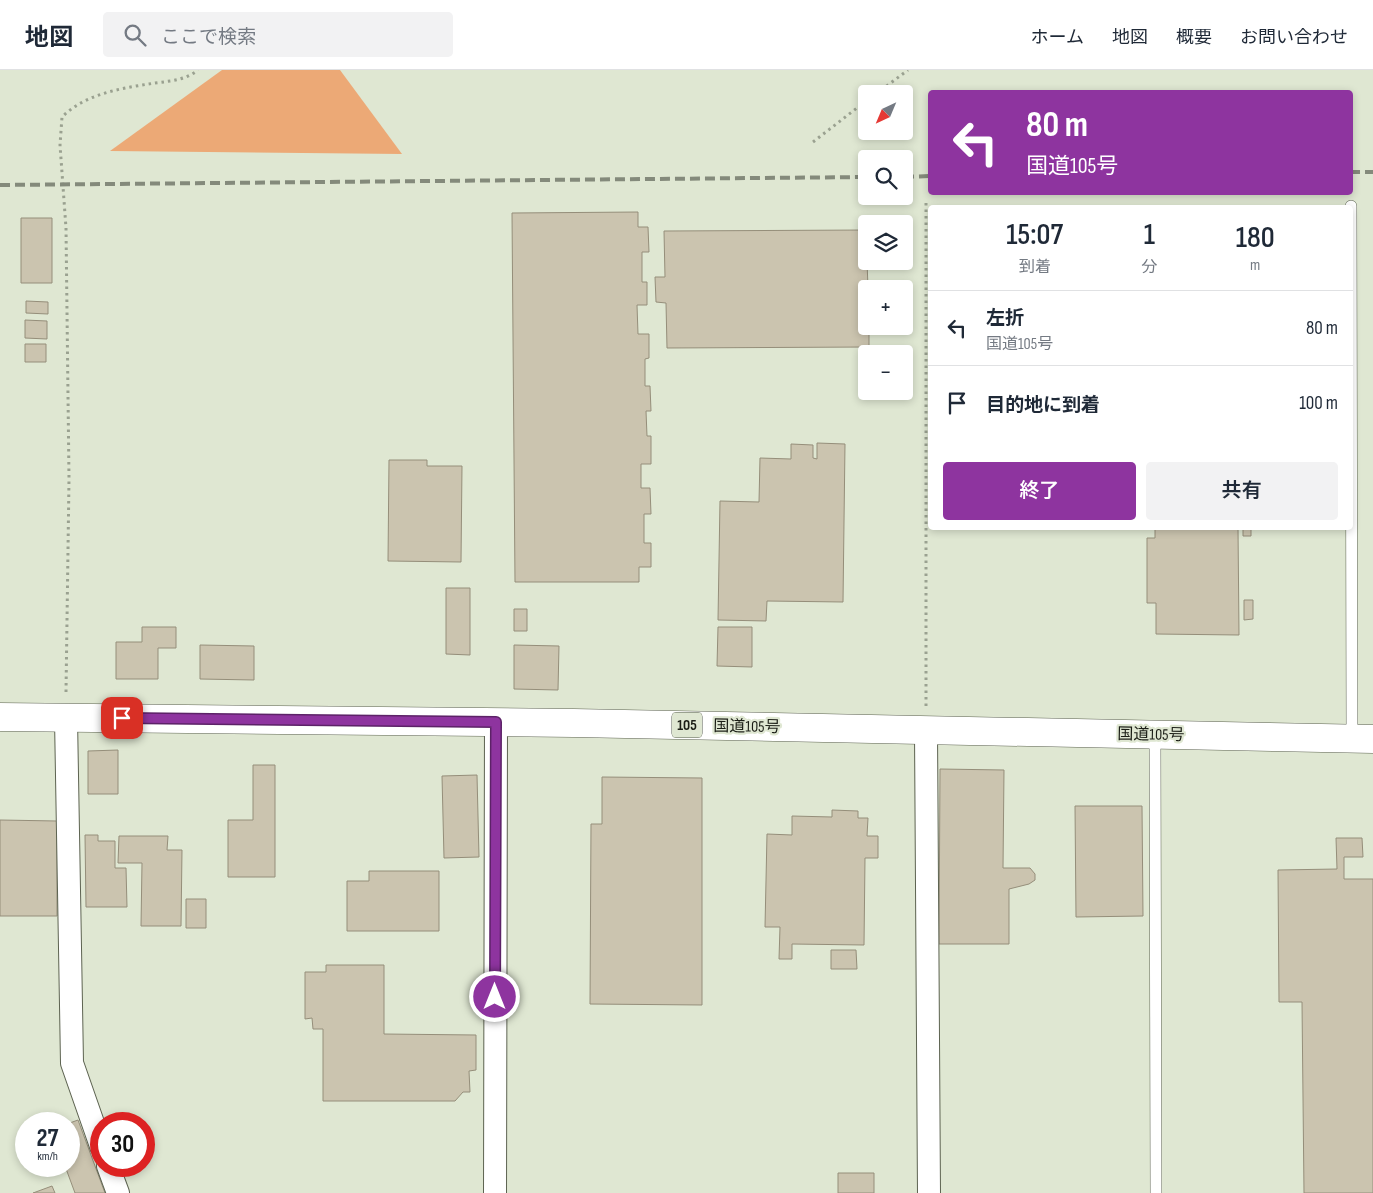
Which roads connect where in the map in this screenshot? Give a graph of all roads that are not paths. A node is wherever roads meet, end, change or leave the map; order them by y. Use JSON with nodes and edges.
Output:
{"nodes":[{"id":1,"x":1353,"y":295,"type":"edge"},
{"id":2,"x":0,"y":717,"type":"edge"},
{"id":3,"x":66,"y":718,"type":"junction"},
{"id":4,"x":496,"y":722,"type":"junction"},
{"id":5,"x":926,"y":731,"type":"junction"},
{"id":6,"x":1155,"y":735,"type":"junction"},
{"id":7,"x":1363,"y":739,"type":"edge"},
{"id":8,"x":90,"y":1114,"type":"edge"},
{"id":9,"x":112,"y":1177,"type":"edge"},
{"id":10,"x":118,"y":1193,"type":"edge"},
{"id":11,"x":495,"y":1193,"type":"edge"},
{"id":12,"x":929,"y":1193,"type":"edge"},
{"id":13,"x":1156,"y":1193,"type":"edge"}],
"edges":[{"from":1,"to":7,"type":"lane"},
{"from":2,"to":3,"type":"highway","name":"国道105号","number":"105"},
{"from":3,"to":4,"type":"highway","name":"国道105号","number":"105"},
{"from":3,"to":8,"type":"street"},
{"from":4,"to":5,"type":"highway","name":"国道105号","number":"105"},
{"from":4,"to":11,"type":"street"},
{"from":5,"to":6,"type":"highway","name":"国道105号","number":"105"},
{"from":5,"to":12,"type":"street"},
{"from":6,"to":7,"type":"highway","name":"国道105号","number":"105"},
{"from":6,"to":13,"type":"lane"},
{"from":9,"to":10,"type":"street"}]}
